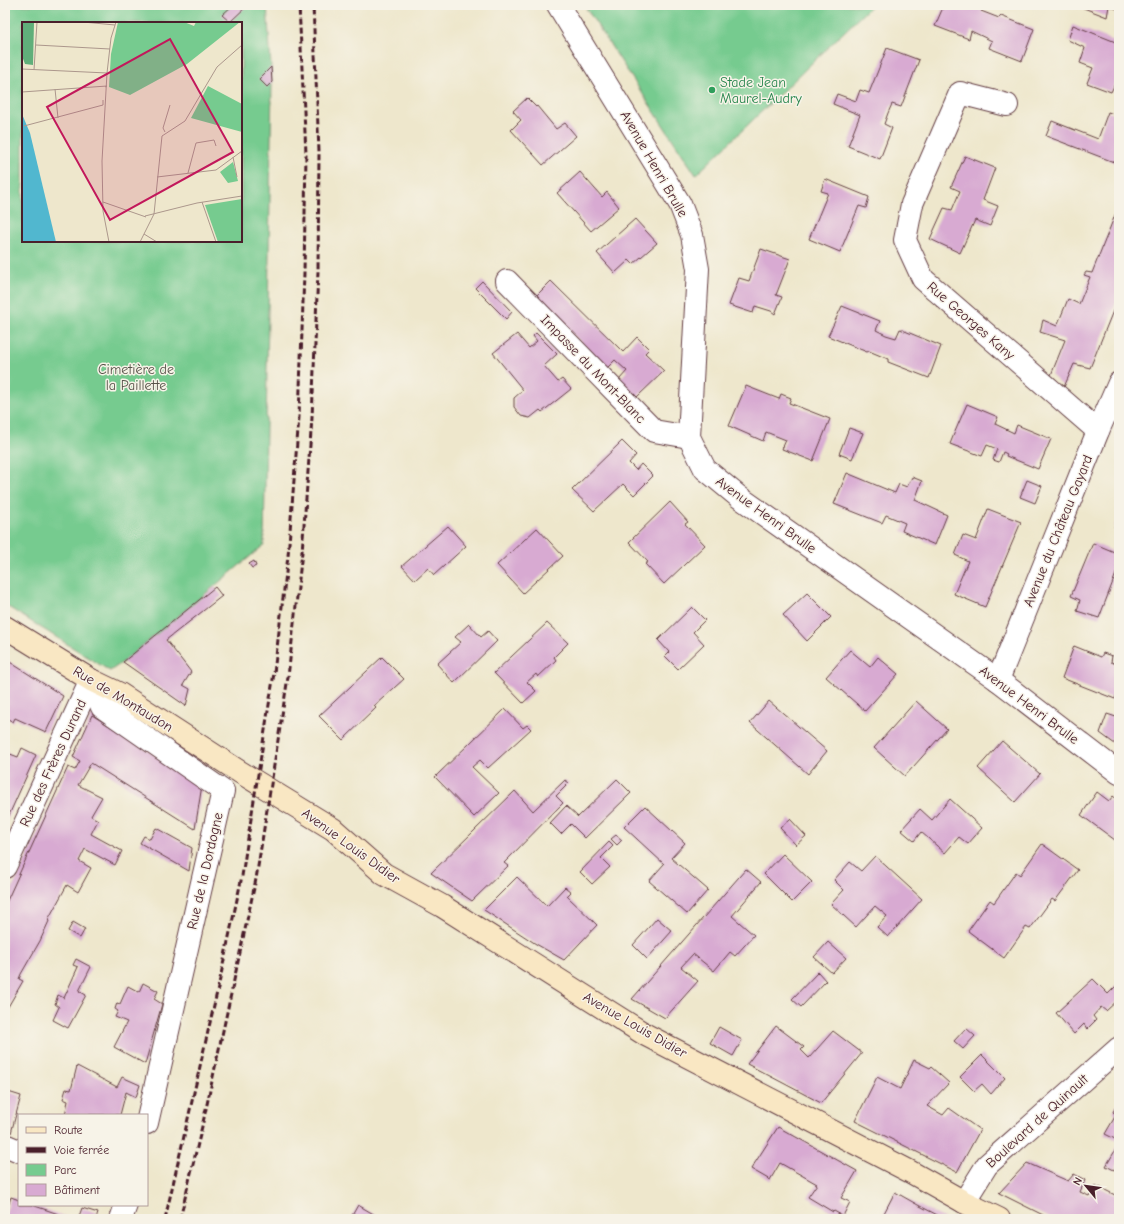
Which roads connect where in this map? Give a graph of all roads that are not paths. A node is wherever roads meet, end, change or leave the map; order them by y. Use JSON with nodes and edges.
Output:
{"nodes":[{"id":1,"x":558,"y":5,"type":"edge"},
{"id":2,"x":1007,"y":105,"type":"dead end"},
{"id":3,"x":507,"y":281,"type":"dead end"},
{"id":4,"x":1119,"y":383,"type":"edge"},
{"id":5,"x":1098,"y":431,"type":"junction"},
{"id":6,"x":689,"y":437,"type":"junction"},
{"id":7,"x":5,"y":627,"type":"edge"},
{"id":8,"x":91,"y":680,"type":"junction"},
{"id":9,"x":998,"y":680,"type":"junction"},
{"id":10,"x":1119,"y":773,"type":"edge"},
{"id":11,"x":289,"y":801,"type":"joint"},
{"id":12,"x":5,"y":867,"type":"edge"},
{"id":13,"x":1119,"y":1048,"type":"edge"},
{"id":14,"x":148,"y":1119,"type":"edge"},
{"id":15,"x":5,"y":1144,"type":"edge"},
{"id":16,"x":18,"y":1150,"type":"edge"},
{"id":17,"x":964,"y":1202,"type":"junction"},
{"id":18,"x":126,"y":1206,"type":"edge"},
{"id":19,"x":121,"y":1219,"type":"edge"},
{"id":20,"x":999,"y":1219,"type":"edge"}],
"edges":[{"from":1,"to":6,"type":"street","name":"Avenue Henri Brulle"},
{"from":2,"to":5,"type":"street","name":"Rue Georges Kany"},
{"from":3,"to":6,"type":"street","name":"Impasse du Mont-Blanc"},
{"from":4,"to":5,"type":"street","name":"Avenue du Château Gayard"},
{"from":5,"to":9,"type":"street","name":"Avenue du Château Gayard"},
{"from":6,"to":9,"type":"street","name":"Avenue Henri Brulle"},
{"from":7,"to":8,"type":"main road","name":"Rue de Montaudon"},
{"from":8,"to":11,"type":"main road","name":"Rue de Montaudon"},
{"from":8,"to":12,"type":"street","name":"Rue des Frères Durand"},
{"from":8,"to":14,"type":"street","name":"Rue de la Dordogne"},
{"from":9,"to":10,"type":"street","name":"Avenue Henri Brulle"},
{"from":11,"to":17,"type":"main road","name":"Avenue Louis Didier"},
{"from":13,"to":17,"type":"street","name":"Boulevard de Quinault"},
{"from":15,"to":16,"type":"street"},
{"from":17,"to":20,"type":"main road","name":"Avenue Louis Didier"},
{"from":18,"to":19,"type":"street"}]}
